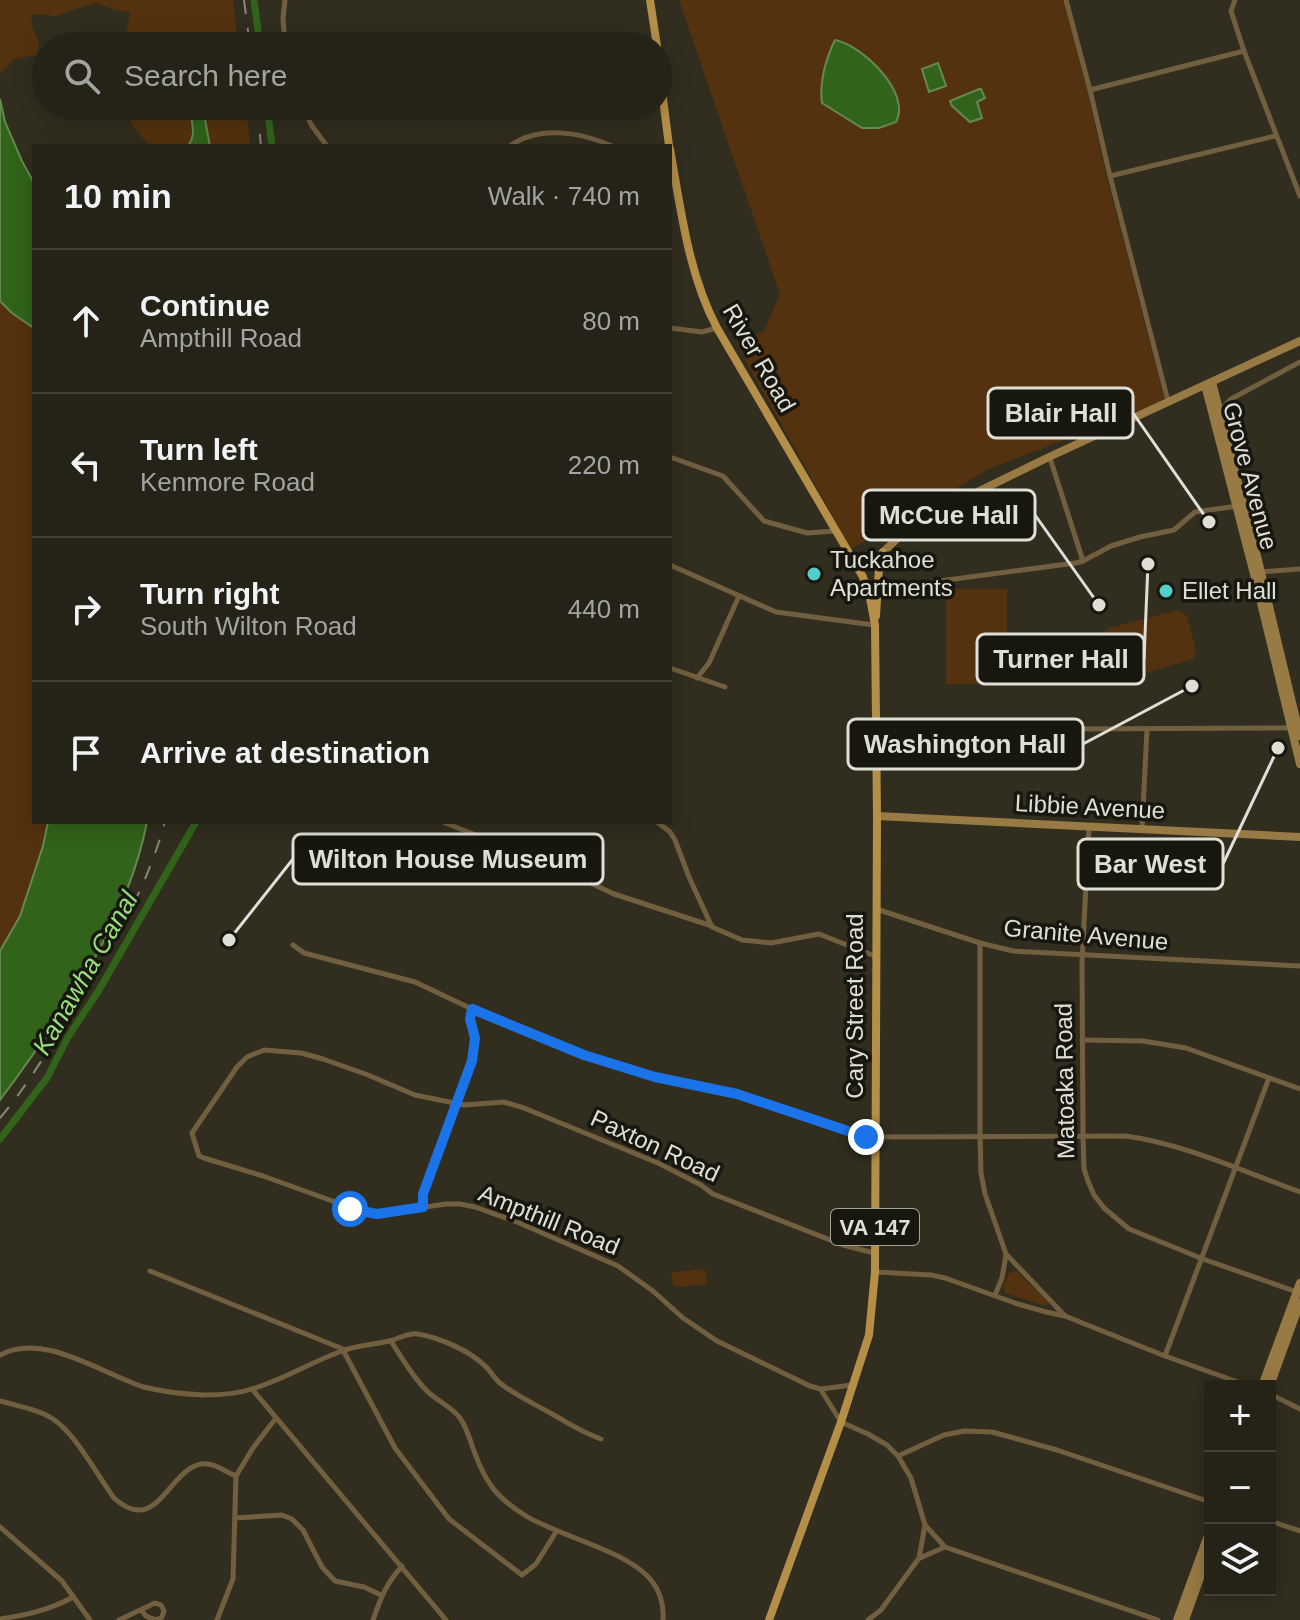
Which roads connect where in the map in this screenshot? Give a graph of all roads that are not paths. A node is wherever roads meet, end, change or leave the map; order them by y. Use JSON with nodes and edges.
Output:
{"nodes":[{"id":1,"x":285,"y":0,"type":"edge"},
{"id":2,"x":650,"y":0,"type":"edge"},
{"id":3,"x":1066,"y":0,"type":"edge"},
{"id":4,"x":1235,"y":0,"type":"edge"},
{"id":5,"x":284,"y":32,"type":"edge"},
{"id":6,"x":655,"y":32,"type":"edge"},
{"id":7,"x":1244,"y":51,"type":"junction"},
{"id":8,"x":1090,"y":90,"type":"junction"},
{"id":9,"x":309,"y":120,"type":"edge"},
{"id":10,"x":666,"y":120,"type":"edge"},
{"id":11,"x":1275,"y":136,"type":"junction"},
{"id":12,"x":326,"y":144,"type":"edge"},
{"id":13,"x":513,"y":144,"type":"edge"},
{"id":14,"x":606,"y":144,"type":"edge"},
{"id":15,"x":669,"y":144,"type":"edge"},
{"id":16,"x":672,"y":169,"type":"edge"},
{"id":17,"x":1110,"y":176,"type":"junction"},
{"id":18,"x":1300,"y":196,"type":"edge"},
{"id":19,"x":672,"y":328,"type":"edge"},
{"id":20,"x":717,"y":328,"type":"junction"},
{"id":21,"x":1300,"y":341,"type":"edge"},
{"id":22,"x":1300,"y":362,"type":"edge"},
{"id":23,"x":1208,"y":384,"type":"junction"},
{"id":24,"x":1168,"y":402,"type":"junction"},
{"id":25,"x":1219,"y":411,"type":"junction"},
{"id":26,"x":1049,"y":457,"type":"junction"},
{"id":27,"x":672,"y":458,"type":"edge"},
{"id":28,"x":1240,"y":506,"type":"junction"},
{"id":29,"x":837,"y":531,"type":"junction"},
{"id":30,"x":883,"y":552,"type":"junction"},
{"id":31,"x":1083,"y":561,"type":"junction"},
{"id":32,"x":672,"y":566,"type":"edge"},
{"id":33,"x":858,"y":569,"type":"junction"},
{"id":34,"x":1300,"y":569,"type":"edge"},
{"id":35,"x":1257,"y":572,"type":"junction"},
{"id":36,"x":878,"y":587,"type":"junction"},
{"id":37,"x":739,"y":596,"type":"junction"},
{"id":38,"x":875,"y":625,"type":"junction"},
{"id":39,"x":672,"y":669,"type":"edge"},
{"id":40,"x":697,"y":678,"type":"junction"},
{"id":41,"x":725,"y":687,"type":"dead end"},
{"id":42,"x":1147,"y":729,"type":"junction"},
{"id":43,"x":1297,"y":729,"type":"edge"},
{"id":44,"x":876,"y":730,"type":"junction"},
{"id":45,"x":1300,"y":764,"type":"edge"},
{"id":46,"x":877,"y":816,"type":"junction"},
{"id":47,"x":448,"y":824,"type":"edge"},
{"id":48,"x":660,"y":824,"type":"edge"},
{"id":49,"x":1089,"y":826,"type":"junction"},
{"id":50,"x":1142,"y":830,"type":"junction"},
{"id":51,"x":1300,"y":837,"type":"edge"},
{"id":52,"x":875,"y":909,"type":"junction"},
{"id":53,"x":712,"y":927,"type":"junction"},
{"id":54,"x":980,"y":943,"type":"junction"},
{"id":55,"x":293,"y":945,"type":"dead end"},
{"id":56,"x":875,"y":956,"type":"junction"},
{"id":57,"x":1083,"y":956,"type":"junction"},
{"id":58,"x":1300,"y":966,"type":"edge"},
{"id":59,"x":472,"y":1009,"type":"junction"},
{"id":60,"x":1082,"y":1040,"type":"junction"},
{"id":61,"x":1269,"y":1078,"type":"junction"},
{"id":62,"x":1300,"y":1089,"type":"edge"},
{"id":63,"x":415,"y":1095,"type":"joint"},
{"id":64,"x":457,"y":1103,"type":"junction"},
{"id":65,"x":980,"y":1136,"type":"junction"},
{"id":66,"x":1083,"y":1137,"type":"junction"},
{"id":67,"x":875,"y":1138,"type":"junction"},
{"id":68,"x":1234,"y":1168,"type":"junction"},
{"id":69,"x":1300,"y":1192,"type":"edge"},
{"id":70,"x":423,"y":1207,"type":"junction"},
{"id":71,"x":875,"y":1253,"type":"junction"},
{"id":72,"x":1006,"y":1254,"type":"junction"},
{"id":73,"x":1203,"y":1259,"type":"junction"},
{"id":74,"x":150,"y":1271,"type":"dead end"},
{"id":75,"x":875,"y":1272,"type":"junction"},
{"id":76,"x":1299,"y":1294,"type":"edge"},
{"id":77,"x":995,"y":1295,"type":"junction"},
{"id":78,"x":1065,"y":1316,"type":"junction"},
{"id":79,"x":391,"y":1341,"type":"junction"},
{"id":80,"x":343,"y":1350,"type":"junction"},
{"id":81,"x":0,"y":1355,"type":"edge"},
{"id":82,"x":1165,"y":1356,"type":"junction"},
{"id":83,"x":1232,"y":1380,"type":"edge"},
{"id":84,"x":1264,"y":1380,"type":"edge"},
{"id":85,"x":1272,"y":1380,"type":"edge"},
{"id":86,"x":853,"y":1385,"type":"junction"},
{"id":87,"x":252,"y":1389,"type":"junction"},
{"id":88,"x":821,"y":1389,"type":"junction"},
{"id":89,"x":1276,"y":1397,"type":"edge"},
{"id":90,"x":0,"y":1401,"type":"edge"},
{"id":91,"x":1300,"y":1409,"type":"edge"},
{"id":92,"x":276,"y":1418,"type":"junction"},
{"id":93,"x":841,"y":1422,"type":"junction"},
{"id":94,"x":601,"y":1439,"type":"dead end"},
{"id":95,"x":898,"y":1456,"type":"junction"},
{"id":96,"x":236,"y":1476,"type":"junction"},
{"id":97,"x":1204,"y":1500,"type":"edge"},
{"id":98,"x":235,"y":1518,"type":"junction"},
{"id":99,"x":1276,"y":1523,"type":"edge"},
{"id":100,"x":925,"y":1525,"type":"junction"},
{"id":101,"x":0,"y":1527,"type":"edge"},
{"id":102,"x":1300,"y":1531,"type":"edge"},
{"id":103,"x":556,"y":1532,"type":"junction"},
{"id":104,"x":1204,"y":1546,"type":"edge"},
{"id":105,"x":945,"y":1547,"type":"junction"},
{"id":106,"x":919,"y":1558,"type":"junction"},
{"id":107,"x":402,"y":1566,"type":"junction"},
{"id":108,"x":1204,"y":1567,"type":"edge"},
{"id":109,"x":381,"y":1595,"type":"junction"},
{"id":110,"x":73,"y":1597,"type":"junction"},
{"id":111,"x":141,"y":1610,"type":"dead end"},
{"id":112,"x":0,"y":1619,"type":"edge"},
{"id":113,"x":90,"y":1620,"type":"edge"},
{"id":114,"x":119,"y":1620,"type":"edge"},
{"id":115,"x":217,"y":1620,"type":"edge"},
{"id":116,"x":373,"y":1620,"type":"edge"},
{"id":117,"x":446,"y":1620,"type":"edge"},
{"id":118,"x":663,"y":1620,"type":"edge"},
{"id":119,"x":769,"y":1620,"type":"edge"},
{"id":120,"x":868,"y":1620,"type":"edge"},
{"id":121,"x":1158,"y":1620,"type":"edge"},
{"id":122,"x":1177,"y":1620,"type":"edge"},
{"id":123,"x":1185,"y":1620,"type":"edge"}],
"edges":[{"from":1,"to":5,"type":"street"},
{"from":2,"to":6,"type":"main road"},
{"from":3,"to":8,"type":"street"},
{"from":4,"to":7,"type":"street"},
{"from":7,"to":8,"type":"street"},
{"from":7,"to":11,"type":"street"},
{"from":8,"to":17,"type":"street"},
{"from":9,"to":12,"type":"street"},
{"from":10,"to":15,"type":"main road","name":"River Road","number":"VA 147"},
{"from":11,"to":17,"type":"street"},
{"from":11,"to":18,"type":"street"},
{"from":13,"to":14,"type":"street"},
{"from":16,"to":20,"type":"main road","name":"River Road","number":"VA 147"},
{"from":17,"to":24,"type":"street"},
{"from":19,"to":20,"type":"street"},
{"from":20,"to":29,"type":"main road","name":"River Road","number":"VA 147"},
{"from":21,"to":23,"type":"main road"},
{"from":22,"to":25,"type":"street"},
{"from":23,"to":24,"type":"main road"},
{"from":23,"to":25,"type":"main road","name":"Grove Avenue"},
{"from":23,"to":28,"type":"main road","name":"Grove Avenue"},
{"from":24,"to":26,"type":"main road"},
{"from":25,"to":28,"type":"main road","name":"Grove Avenue"},
{"from":26,"to":30,"type":"main road"},
{"from":26,"to":31,"type":"street"},
{"from":27,"to":29,"type":"street"},
{"from":28,"to":31,"type":"street"},
{"from":28,"to":35,"type":"main road","name":"Grove Avenue"},
{"from":29,"to":33,"type":"main road","name":"River Road","number":"VA 147"},
{"from":30,"to":33,"type":"main road"},
{"from":30,"to":36,"type":"main road"},
{"from":31,"to":36,"type":"street"},
{"from":32,"to":37,"type":"street"},
{"from":33,"to":38,"type":"main road","name":"Cary Street Road","number":"VA 147"},
{"from":34,"to":35,"type":"street"},
{"from":35,"to":43,"type":"main road","name":"Grove Avenue"},
{"from":36,"to":38,"type":"main road"},
{"from":37,"to":38,"type":"street"},
{"from":37,"to":40,"type":"street"},
{"from":38,"to":44,"type":"main road","name":"Cary Street Road","number":"VA 147"},
{"from":39,"to":40,"type":"street"},
{"from":40,"to":41,"type":"street"},
{"from":42,"to":43,"type":"street"},
{"from":42,"to":44,"type":"street"},
{"from":42,"to":50,"type":"street"},
{"from":43,"to":45,"type":"main road","name":"Grove Avenue"},
{"from":44,"to":46,"type":"main road","name":"Cary Street Road","number":"VA 147"},
{"from":46,"to":49,"type":"main road","name":"Libbie Avenue"},
{"from":46,"to":52,"type":"main road","name":"Cary Street Road","number":"VA 147"},
{"from":47,"to":53,"type":"street"},
{"from":48,"to":53,"type":"street"},
{"from":49,"to":50,"type":"main road","name":"Libbie Avenue"},
{"from":49,"to":57,"type":"street","name":"Matoaka Road"},
{"from":50,"to":51,"type":"main road","name":"Libbie Avenue"},
{"from":52,"to":54,"type":"street","name":"Granite Avenue"},
{"from":52,"to":56,"type":"main road","name":"Cary Street Road","number":"VA 147"},
{"from":53,"to":56,"type":"street"},
{"from":54,"to":57,"type":"street","name":"Granite Avenue"},
{"from":54,"to":65,"type":"street"},
{"from":55,"to":59,"type":"street"},
{"from":56,"to":67,"type":"main road","name":"Cary Street Road","number":"VA 147"},
{"from":57,"to":58,"type":"street","name":"Granite Avenue"},
{"from":57,"to":60,"type":"street","name":"Matoaka Road"},
{"from":59,"to":64,"type":"street"},
{"from":59,"to":67,"type":"street"},
{"from":60,"to":61,"type":"street"},
{"from":60,"to":66,"type":"street","name":"Matoaka Road"},
{"from":61,"to":62,"type":"street"},
{"from":61,"to":68,"type":"street"},
{"from":63,"to":64,"type":"street","name":"Paxton Road"},
{"from":63,"to":70,"type":"street","name":"Ampthill Road"},
{"from":64,"to":70,"type":"street"},
{"from":64,"to":71,"type":"street","name":"Paxton Road"},
{"from":65,"to":66,"type":"street"},
{"from":65,"to":67,"type":"street"},
{"from":65,"to":72,"type":"street"},
{"from":66,"to":68,"type":"street"},
{"from":66,"to":73,"type":"street","name":"Matoaka Road"},
{"from":67,"to":71,"type":"main road","name":"Cary Street Road","number":"VA 147"},
{"from":68,"to":69,"type":"street"},
{"from":68,"to":73,"type":"street"},
{"from":70,"to":88,"type":"street","name":"Ampthill Road"},
{"from":71,"to":75,"type":"main road","name":"Cary Street Road","number":"VA 147"},
{"from":72,"to":77,"type":"street"},
{"from":72,"to":78,"type":"street"},
{"from":73,"to":76,"type":"street","name":"Matoaka Road"},
{"from":73,"to":82,"type":"street"},
{"from":74,"to":80,"type":"street"},
{"from":75,"to":77,"type":"street"},
{"from":75,"to":86,"type":"main road","name":"Cary Street Road","number":"VA 147"},
{"from":76,"to":84,"type":"main road"},
{"from":76,"to":85,"type":"main road"},
{"from":77,"to":78,"type":"street"},
{"from":78,"to":82,"type":"street"},
{"from":79,"to":80,"type":"street"},
{"from":79,"to":94,"type":"street"},
{"from":79,"to":103,"type":"street"},
{"from":80,"to":87,"type":"street"},
{"from":80,"to":103,"type":"street"},
{"from":81,"to":87,"type":"street"},
{"from":82,"to":83,"type":"street"},
{"from":86,"to":88,"type":"street","name":"Ampthill Road"},
{"from":86,"to":93,"type":"main road","name":"Cary Street Road","number":"VA 147"},
{"from":87,"to":92,"type":"street"},
{"from":88,"to":93,"type":"street"},
{"from":89,"to":91,"type":"street"},
{"from":90,"to":96,"type":"street"},
{"from":92,"to":96,"type":"street"},
{"from":92,"to":107,"type":"street"},
{"from":93,"to":95,"type":"street"},
{"from":93,"to":119,"type":"main road","name":"Cary Street Road","number":"VA 147"},
{"from":95,"to":97,"type":"street"},
{"from":95,"to":100,"type":"street"},
{"from":96,"to":98,"type":"street"},
{"from":98,"to":109,"type":"street"},
{"from":98,"to":115,"type":"street"},
{"from":99,"to":102,"type":"street"},
{"from":100,"to":105,"type":"street"},
{"from":100,"to":106,"type":"street"},
{"from":101,"to":110,"type":"street"},
{"from":103,"to":118,"type":"street"},
{"from":104,"to":122,"type":"main road"},
{"from":105,"to":106,"type":"street"},
{"from":105,"to":121,"type":"street"},
{"from":106,"to":120,"type":"street"},
{"from":107,"to":109,"type":"street"},
{"from":107,"to":117,"type":"street"},
{"from":108,"to":123,"type":"main road"},
{"from":109,"to":116,"type":"street"},
{"from":110,"to":112,"type":"street"},
{"from":110,"to":113,"type":"street"},
{"from":111,"to":114,"type":"street"}]}
